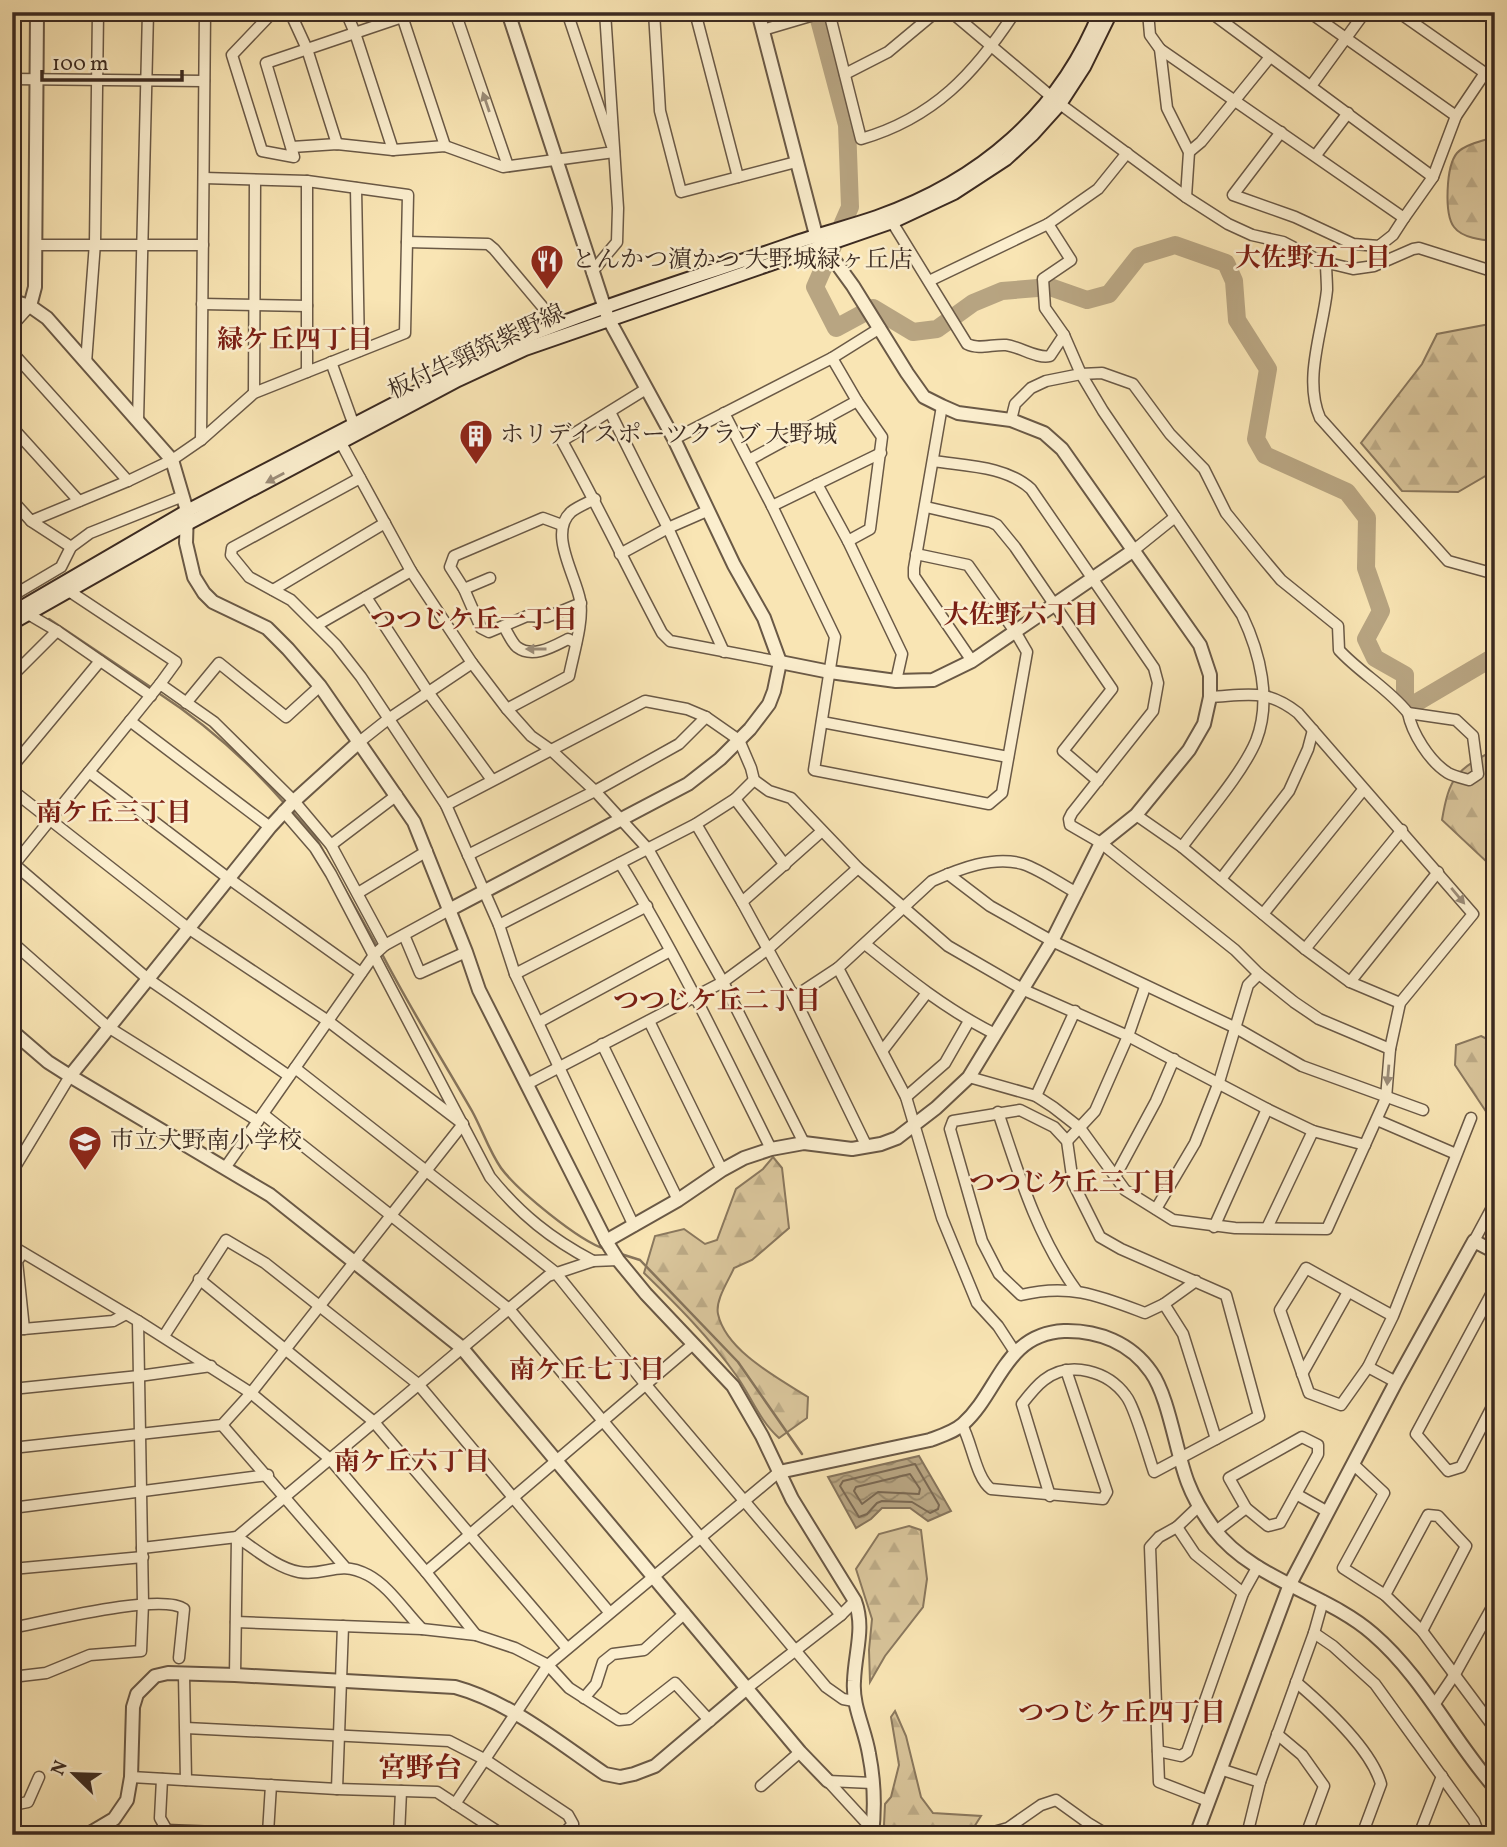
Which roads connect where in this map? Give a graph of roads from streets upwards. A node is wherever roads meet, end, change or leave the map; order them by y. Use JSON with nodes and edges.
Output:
{"nodes":[{"id":1,"x":37,"y":12,"type":"edge"},
{"id":2,"x":98,"y":12,"type":"edge"},
{"id":3,"x":148,"y":12,"type":"edge"},
{"id":4,"x":205,"y":12,"type":"edge"},
{"id":5,"x":273,"y":12,"type":"edge"},
{"id":6,"x":290,"y":12,"type":"edge"},
{"id":7,"x":346,"y":12,"type":"edge"},
{"id":8,"x":417,"y":12,"type":"edge"},
{"id":9,"x":455,"y":12,"type":"edge"},
{"id":10,"x":508,"y":12,"type":"edge"},
{"id":11,"x":566,"y":12,"type":"edge"},
{"id":12,"x":605,"y":12,"type":"edge"},
{"id":13,"x":654,"y":12,"type":"edge"},
{"id":14,"x":695,"y":12,"type":"edge"},
{"id":15,"x":758,"y":12,"type":"edge"},
{"id":16,"x":826,"y":12,"type":"edge"},
{"id":17,"x":936,"y":12,"type":"edge"},
{"id":18,"x":951,"y":12,"type":"edge"},
{"id":19,"x":1016,"y":12,"type":"edge"},
{"id":20,"x":1100,"y":12,"type":"edge"},
{"id":21,"x":1111,"y":12,"type":"edge"},
{"id":22,"x":1148,"y":12,"type":"edge"},
{"id":23,"x":1210,"y":12,"type":"edge"},
{"id":24,"x":1309,"y":12,"type":"edge"},
{"id":25,"x":1365,"y":12,"type":"edge"},
{"id":26,"x":1398,"y":12,"type":"edge"},
{"id":27,"x":402,"y":15,"type":"edge"},
{"id":28,"x":763,"y":30,"type":"junction"},
{"id":29,"x":355,"y":33,"type":"junction"},
{"id":30,"x":1347,"y":39,"type":"junction"},
{"id":31,"x":992,"y":46,"type":"junction"},
{"id":32,"x":307,"y":49,"type":"junction"},
{"id":33,"x":1160,"y":49,"type":"junction"},
{"id":34,"x":1270,"y":57,"type":"junction"},
{"id":35,"x":845,"y":74,"type":"junction"},
{"id":36,"x":12,"y":79,"type":"edge"},
{"id":37,"x":35,"y":79,"type":"junction"},
{"id":38,"x":97,"y":80,"type":"junction"},
{"id":39,"x":147,"y":80,"type":"junction"},
{"id":40,"x":204,"y":81,"type":"junction"},
{"id":41,"x":1311,"y":86,"type":"junction"},
{"id":42,"x":1056,"y":100,"type":"junction"},
{"id":43,"x":1236,"y":100,"type":"junction"},
{"id":44,"x":1348,"y":113,"type":"junction"},
{"id":45,"x":1456,"y":116,"type":"junction"},
{"id":46,"x":1281,"y":132,"type":"junction"},
{"id":47,"x":337,"y":144,"type":"junction"},
{"id":48,"x":445,"y":146,"type":"junction"},
{"id":49,"x":292,"y":147,"type":"junction"},
{"id":50,"x":393,"y":150,"type":"junction"},
{"id":51,"x":614,"y":152,"type":"junction"},
{"id":52,"x":1189,"y":152,"type":"junction"},
{"id":53,"x":1127,"y":153,"type":"junction"},
{"id":54,"x":1316,"y":155,"type":"junction"},
{"id":55,"x":555,"y":159,"type":"junction"},
{"id":56,"x":796,"y":162,"type":"junction"},
{"id":57,"x":508,"y":166,"type":"junction"},
{"id":58,"x":738,"y":177,"type":"junction"},
{"id":59,"x":1433,"y":177,"type":"junction"},
{"id":60,"x":204,"y":178,"type":"junction"},
{"id":61,"x":255,"y":180,"type":"junction"},
{"id":62,"x":307,"y":181,"type":"junction"},
{"id":63,"x":356,"y":188,"type":"junction"},
{"id":64,"x":1186,"y":197,"type":"junction"},
{"id":65,"x":1404,"y":218,"type":"junction"},
{"id":66,"x":891,"y":222,"type":"junction"},
{"id":67,"x":1048,"y":224,"type":"junction"},
{"id":68,"x":819,"y":241,"type":"junction"},
{"id":69,"x":407,"y":242,"type":"junction"},
{"id":70,"x":96,"y":243,"type":"junction"},
{"id":71,"x":35,"y":244,"type":"junction"},
{"id":72,"x":143,"y":244,"type":"junction"},
{"id":73,"x":203,"y":245,"type":"junction"},
{"id":74,"x":1326,"y":262,"type":"junction"},
{"id":75,"x":592,"y":272,"type":"junction"},
{"id":76,"x":1495,"y":272,"type":"edge"},
{"id":77,"x":929,"y":281,"type":"junction"},
{"id":78,"x":12,"y":301,"type":"edge"},
{"id":79,"x":202,"y":304,"type":"junction"},
{"id":80,"x":255,"y":305,"type":"junction"},
{"id":81,"x":30,"y":306,"type":"junction"},
{"id":82,"x":307,"y":306,"type":"junction"},
{"id":83,"x":606,"y":314,"type":"junction"},
{"id":84,"x":557,"y":324,"type":"junction"},
{"id":85,"x":12,"y":326,"type":"edge"},
{"id":86,"x":879,"y":326,"type":"junction"},
{"id":87,"x":1064,"y":335,"type":"junction"},
{"id":88,"x":359,"y":351,"type":"junction"},
{"id":89,"x":12,"y":352,"type":"edge"},
{"id":90,"x":832,"y":358,"type":"junction"},
{"id":91,"x":331,"y":362,"type":"junction"},
{"id":92,"x":86,"y":363,"type":"junction"},
{"id":93,"x":307,"y":372,"type":"junction"},
{"id":94,"x":1081,"y":374,"type":"junction"},
{"id":95,"x":646,"y":389,"type":"junction"},
{"id":96,"x":254,"y":393,"type":"junction"},
{"id":97,"x":857,"y":401,"type":"junction"},
{"id":98,"x":942,"y":406,"type":"junction"},
{"id":99,"x":610,"y":412,"type":"junction"},
{"id":100,"x":724,"y":413,"type":"junction"},
{"id":101,"x":1011,"y":420,"type":"junction"},
{"id":102,"x":138,"y":421,"type":"junction"},
{"id":103,"x":12,"y":427,"type":"edge"},
{"id":104,"x":355,"y":429,"type":"junction"},
{"id":105,"x":674,"y":439,"type":"junction"},
{"id":106,"x":201,"y":440,"type":"junction"},
{"id":107,"x":341,"y":443,"type":"junction"},
{"id":108,"x":881,"y":453,"type":"junction"},
{"id":109,"x":172,"y":460,"type":"junction"},
{"id":110,"x":749,"y":460,"type":"junction"},
{"id":111,"x":933,"y":460,"type":"junction"},
{"id":112,"x":360,"y":478,"type":"junction"},
{"id":113,"x":128,"y":481,"type":"junction"},
{"id":114,"x":817,"y":484,"type":"junction"},
{"id":115,"x":183,"y":496,"type":"junction"},
{"id":116,"x":595,"y":499,"type":"junction"},
{"id":117,"x":12,"y":500,"type":"edge"},
{"id":118,"x":79,"y":501,"type":"junction"},
{"id":119,"x":772,"y":506,"type":"junction"},
{"id":120,"x":926,"y":507,"type":"junction"},
{"id":121,"x":187,"y":511,"type":"junction"},
{"id":122,"x":708,"y":511,"type":"junction"},
{"id":123,"x":1175,"y":517,"type":"junction"},
{"id":124,"x":31,"y":521,"type":"junction"},
{"id":125,"x":385,"y":523,"type":"junction"},
{"id":126,"x":185,"y":525,"type":"junction"},
{"id":127,"x":562,"y":525,"type":"junction"},
{"id":128,"x":668,"y":528,"type":"junction"},
{"id":129,"x":848,"y":541,"type":"junction"},
{"id":130,"x":71,"y":547,"type":"junction"},
{"id":131,"x":1134,"y":550,"type":"junction"},
{"id":132,"x":620,"y":554,"type":"junction"},
{"id":133,"x":916,"y":554,"type":"junction"},
{"id":134,"x":411,"y":571,"type":"junction"},
{"id":135,"x":1495,"y":574,"type":"edge"},
{"id":136,"x":490,"y":578,"type":"dead end"},
{"id":137,"x":1093,"y":578,"type":"junction"},
{"id":138,"x":464,"y":589,"type":"junction"},
{"id":139,"x":273,"y":590,"type":"junction"},
{"id":140,"x":69,"y":591,"type":"junction"},
{"id":141,"x":12,"y":596,"type":"edge"},
{"id":142,"x":366,"y":597,"type":"junction"},
{"id":143,"x":581,"y":603,"type":"junction"},
{"id":144,"x":1054,"y":606,"type":"junction"},
{"id":145,"x":12,"y":613,"type":"edge"},
{"id":146,"x":28,"y":614,"type":"junction"},
{"id":147,"x":12,"y":623,"type":"edge"},
{"id":148,"x":317,"y":625,"type":"junction"},
{"id":149,"x":505,"y":627,"type":"junction"},
{"id":150,"x":57,"y":631,"type":"junction"},
{"id":151,"x":1016,"y":632,"type":"junction"},
{"id":152,"x":576,"y":643,"type":"junction"},
{"id":153,"x":724,"y":652,"type":"junction"},
{"id":154,"x":100,"y":661,"type":"junction"},
{"id":155,"x":972,"y":661,"type":"junction"},
{"id":156,"x":780,"y":662,"type":"junction"},
{"id":157,"x":472,"y":663,"type":"junction"},
{"id":158,"x":830,"y":672,"type":"junction"},
{"id":159,"x":12,"y":676,"type":"edge"},
{"id":160,"x":896,"y":681,"type":"junction"},
{"id":161,"x":160,"y":684,"type":"junction"},
{"id":162,"x":320,"y":686,"type":"junction"},
{"id":163,"x":428,"y":692,"type":"junction"},
{"id":164,"x":1262,"y":695,"type":"junction"},
{"id":165,"x":151,"y":696,"type":"junction"},
{"id":166,"x":1210,"y":697,"type":"junction"},
{"id":167,"x":186,"y":703,"type":"junction"},
{"id":168,"x":507,"y":709,"type":"junction"},
{"id":169,"x":1408,"y":713,"type":"junction"},
{"id":170,"x":706,"y":717,"type":"junction"},
{"id":171,"x":387,"y":720,"type":"junction"},
{"id":172,"x":130,"y":721,"type":"junction"},
{"id":173,"x":822,"y":722,"type":"junction"},
{"id":174,"x":1313,"y":730,"type":"junction"},
{"id":175,"x":739,"y":740,"type":"junction"},
{"id":176,"x":358,"y":743,"type":"junction"},
{"id":177,"x":551,"y":750,"type":"junction"},
{"id":178,"x":1008,"y":757,"type":"junction"},
{"id":179,"x":12,"y":767,"type":"edge"},
{"id":180,"x":89,"y":772,"type":"junction"},
{"id":181,"x":492,"y":780,"type":"junction"},
{"id":182,"x":754,"y":780,"type":"junction"},
{"id":183,"x":1098,"y":781,"type":"junction"},
{"id":184,"x":12,"y":790,"type":"edge"},
{"id":185,"x":1363,"y":790,"type":"junction"},
{"id":186,"x":595,"y":791,"type":"junction"},
{"id":187,"x":397,"y":795,"type":"junction"},
{"id":188,"x":734,"y":799,"type":"junction"},
{"id":189,"x":294,"y":801,"type":"junction"},
{"id":190,"x":446,"y":805,"type":"junction"},
{"id":191,"x":283,"y":811,"type":"junction"},
{"id":192,"x":1136,"y":815,"type":"junction"},
{"id":193,"x":50,"y":819,"type":"junction"},
{"id":194,"x":623,"y":819,"type":"junction"},
{"id":195,"x":696,"y":824,"type":"junction"},
{"id":196,"x":270,"y":827,"type":"junction"},
{"id":197,"x":1402,"y":830,"type":"junction"},
{"id":198,"x":822,"y":831,"type":"junction"},
{"id":199,"x":1101,"y":843,"type":"junction"},
{"id":200,"x":331,"y":845,"type":"junction"},
{"id":201,"x":1182,"y":847,"type":"junction"},
{"id":202,"x":648,"y":849,"type":"junction"},
{"id":203,"x":427,"y":851,"type":"junction"},
{"id":204,"x":468,"y":855,"type":"junction"},
{"id":205,"x":620,"y":863,"type":"junction"},
{"id":206,"x":13,"y":865,"type":"edge"},
{"id":207,"x":785,"y":865,"type":"junction"},
{"id":208,"x":858,"y":869,"type":"junction"},
{"id":209,"x":1438,"y":873,"type":"junction"},
{"id":210,"x":948,"y":874,"type":"junction"},
{"id":211,"x":228,"y":878,"type":"junction"},
{"id":212,"x":1221,"y":879,"type":"junction"},
{"id":213,"x":484,"y":892,"type":"junction"},
{"id":214,"x":358,"y":893,"type":"junction"},
{"id":215,"x":1077,"y":893,"type":"junction"},
{"id":216,"x":742,"y":902,"type":"junction"},
{"id":217,"x":647,"y":906,"type":"junction"},
{"id":218,"x":904,"y":909,"type":"junction"},
{"id":219,"x":449,"y":910,"type":"junction"},
{"id":220,"x":1263,"y":914,"type":"junction"},
{"id":221,"x":499,"y":925,"type":"junction"},
{"id":222,"x":187,"y":928,"type":"junction"},
{"id":223,"x":404,"y":934,"type":"junction"},
{"id":224,"x":1052,"y":941,"type":"junction"},
{"id":225,"x":12,"y":942,"type":"edge"},
{"id":226,"x":865,"y":944,"type":"junction"},
{"id":227,"x":385,"y":945,"type":"junction"},
{"id":228,"x":768,"y":949,"type":"junction"},
{"id":229,"x":1305,"y":949,"type":"junction"},
{"id":230,"x":670,"y":951,"type":"junction"},
{"id":231,"x":466,"y":952,"type":"junction"},
{"id":232,"x":374,"y":955,"type":"junction"},
{"id":233,"x":838,"y":968,"type":"junction"},
{"id":234,"x":361,"y":972,"type":"junction"},
{"id":235,"x":515,"y":974,"type":"junction"},
{"id":236,"x":1259,"y":974,"type":"junction"},
{"id":237,"x":148,"y":979,"type":"junction"},
{"id":238,"x":723,"y":982,"type":"junction"},
{"id":239,"x":1350,"y":982,"type":"junction"},
{"id":240,"x":1145,"y":987,"type":"junction"},
{"id":241,"x":1024,"y":990,"type":"junction"},
{"id":242,"x":926,"y":994,"type":"junction"},
{"id":243,"x":695,"y":995,"type":"junction"},
{"id":244,"x":794,"y":997,"type":"junction"},
{"id":245,"x":1400,"y":1003,"type":"junction"},
{"id":246,"x":1074,"y":1011,"type":"junction"},
{"id":247,"x":328,"y":1021,"type":"junction"},
{"id":248,"x":649,"y":1021,"type":"junction"},
{"id":249,"x":969,"y":1021,"type":"junction"},
{"id":250,"x":539,"y":1022,"type":"junction"},
{"id":251,"x":108,"y":1027,"type":"junction"},
{"id":252,"x":1236,"y":1028,"type":"junction"},
{"id":253,"x":12,"y":1031,"type":"edge"},
{"id":254,"x":995,"y":1034,"type":"junction"},
{"id":255,"x":1128,"y":1036,"type":"junction"},
{"id":256,"x":602,"y":1044,"type":"junction"},
{"id":257,"x":1390,"y":1049,"type":"junction"},
{"id":258,"x":883,"y":1050,"type":"junction"},
{"id":259,"x":1174,"y":1059,"type":"junction"},
{"id":260,"x":558,"y":1067,"type":"junction"},
{"id":261,"x":292,"y":1072,"type":"junction"},
{"id":262,"x":70,"y":1076,"type":"junction"},
{"id":263,"x":968,"y":1077,"type":"junction"},
{"id":264,"x":1219,"y":1082,"type":"junction"},
{"id":265,"x":527,"y":1084,"type":"junction"},
{"id":266,"x":1036,"y":1096,"type":"junction"},
{"id":267,"x":906,"y":1097,"type":"junction"},
{"id":268,"x":1385,"y":1098,"type":"junction"},
{"id":269,"x":1267,"y":1109,"type":"junction"},
{"id":270,"x":1423,"y":1110,"type":"dead end"},
{"id":271,"x":998,"y":1112,"type":"junction"},
{"id":272,"x":260,"y":1118,"type":"junction"},
{"id":273,"x":1471,"y":1118,"type":"dead end"},
{"id":274,"x":1377,"y":1120,"type":"junction"},
{"id":275,"x":463,"y":1124,"type":"junction"},
{"id":276,"x":916,"y":1125,"type":"junction"},
{"id":277,"x":1080,"y":1128,"type":"junction"},
{"id":278,"x":1313,"y":1131,"type":"junction"},
{"id":279,"x":1067,"y":1142,"type":"junction"},
{"id":280,"x":804,"y":1143,"type":"junction"},
{"id":281,"x":1365,"y":1145,"type":"junction"},
{"id":282,"x":867,"y":1147,"type":"junction"},
{"id":283,"x":771,"y":1149,"type":"junction"},
{"id":284,"x":1456,"y":1154,"type":"junction"},
{"id":285,"x":225,"y":1168,"type":"junction"},
{"id":286,"x":426,"y":1170,"type":"junction"},
{"id":287,"x":722,"y":1170,"type":"junction"},
{"id":288,"x":12,"y":1172,"type":"edge"},
{"id":289,"x":1115,"y":1177,"type":"junction"},
{"id":290,"x":678,"y":1200,"type":"junction"},
{"id":291,"x":1495,"y":1202,"type":"edge"},
{"id":292,"x":1156,"y":1209,"type":"junction"},
{"id":293,"x":392,"y":1214,"type":"junction"},
{"id":294,"x":634,"y":1226,"type":"junction"},
{"id":295,"x":1214,"y":1227,"type":"junction"},
{"id":296,"x":1267,"y":1228,"type":"junction"},
{"id":297,"x":606,"y":1241,"type":"junction"},
{"id":298,"x":1474,"y":1241,"type":"junction"},
{"id":299,"x":12,"y":1246,"type":"edge"},
{"id":300,"x":1495,"y":1252,"type":"edge"},
{"id":301,"x":23,"y":1253,"type":"junction"},
{"id":302,"x":618,"y":1260,"type":"junction"},
{"id":303,"x":593,"y":1261,"type":"junction"},
{"id":304,"x":354,"y":1262,"type":"junction"},
{"id":305,"x":555,"y":1272,"type":"junction"},
{"id":306,"x":199,"y":1279,"type":"junction"},
{"id":307,"x":1196,"y":1282,"type":"junction"},
{"id":308,"x":1494,"y":1289,"type":"edge"},
{"id":309,"x":1076,"y":1290,"type":"junction"},
{"id":310,"x":1348,"y":1292,"type":"junction"},
{"id":311,"x":1164,"y":1304,"type":"junction"},
{"id":312,"x":320,"y":1305,"type":"junction"},
{"id":313,"x":509,"y":1309,"type":"junction"},
{"id":314,"x":126,"y":1314,"type":"junction"},
{"id":315,"x":1394,"y":1316,"type":"junction"},
{"id":316,"x":138,"y":1321,"type":"junction"},
{"id":317,"x":24,"y":1329,"type":"junction"},
{"id":318,"x":12,"y":1330,"type":"edge"},
{"id":319,"x":164,"y":1336,"type":"junction"},
{"id":320,"x":692,"y":1345,"type":"junction"},
{"id":321,"x":461,"y":1347,"type":"junction"},
{"id":322,"x":285,"y":1349,"type":"junction"},
{"id":323,"x":1015,"y":1352,"type":"junction"},
{"id":324,"x":211,"y":1366,"type":"junction"},
{"id":325,"x":1368,"y":1367,"type":"junction"},
{"id":326,"x":1066,"y":1370,"type":"junction"},
{"id":327,"x":1302,"y":1374,"type":"junction"},
{"id":328,"x":139,"y":1376,"type":"junction"},
{"id":329,"x":1396,"y":1382,"type":"junction"},
{"id":330,"x":418,"y":1384,"type":"junction"},
{"id":331,"x":646,"y":1385,"type":"junction"},
{"id":332,"x":12,"y":1389,"type":"edge"},
{"id":333,"x":251,"y":1392,"type":"junction"},
{"id":334,"x":1495,"y":1401,"type":"edge"},
{"id":335,"x":373,"y":1421,"type":"junction"},
{"id":336,"x":603,"y":1422,"type":"junction"},
{"id":337,"x":222,"y":1425,"type":"junction"},
{"id":338,"x":962,"y":1425,"type":"junction"},
{"id":339,"x":140,"y":1434,"type":"junction"},
{"id":340,"x":1216,"y":1440,"type":"junction"},
{"id":341,"x":12,"y":1448,"type":"edge"},
{"id":342,"x":330,"y":1459,"type":"junction"},
{"id":343,"x":1181,"y":1460,"type":"junction"},
{"id":344,"x":557,"y":1461,"type":"junction"},
{"id":345,"x":1353,"y":1464,"type":"junction"},
{"id":346,"x":779,"y":1472,"type":"junction"},
{"id":347,"x":268,"y":1475,"type":"junction"},
{"id":348,"x":141,"y":1490,"type":"junction"},
{"id":349,"x":1296,"y":1494,"type":"junction"},
{"id":350,"x":1050,"y":1496,"type":"junction"},
{"id":351,"x":285,"y":1497,"type":"junction"},
{"id":352,"x":513,"y":1498,"type":"junction"},
{"id":353,"x":744,"y":1501,"type":"junction"},
{"id":354,"x":1199,"y":1506,"type":"junction"},
{"id":355,"x":12,"y":1508,"type":"edge"},
{"id":356,"x":1246,"y":1508,"type":"junction"},
{"id":357,"x":1328,"y":1512,"type":"junction"},
{"id":358,"x":1177,"y":1527,"type":"junction"},
{"id":359,"x":1216,"y":1531,"type":"junction"},
{"id":360,"x":471,"y":1534,"type":"junction"},
{"id":361,"x":701,"y":1536,"type":"junction"},
{"id":362,"x":237,"y":1537,"type":"junction"},
{"id":363,"x":143,"y":1553,"type":"junction"},
{"id":364,"x":344,"y":1566,"type":"junction"},
{"id":365,"x":1258,"y":1566,"type":"junction"},
{"id":366,"x":12,"y":1569,"type":"edge"},
{"id":367,"x":426,"y":1572,"type":"junction"},
{"id":368,"x":653,"y":1576,"type":"junction"},
{"id":369,"x":1290,"y":1584,"type":"junction"},
{"id":370,"x":1243,"y":1593,"type":"junction"},
{"id":371,"x":1385,"y":1595,"type":"junction"},
{"id":372,"x":855,"y":1601,"type":"junction"},
{"id":373,"x":1323,"y":1601,"type":"junction"},
{"id":374,"x":1495,"y":1602,"type":"edge"},
{"id":375,"x":144,"y":1603,"type":"junction"},
{"id":376,"x":609,"y":1612,"type":"junction"},
{"id":377,"x":685,"y":1613,"type":"junction"},
{"id":378,"x":841,"y":1615,"type":"junction"},
{"id":379,"x":236,"y":1622,"type":"junction"},
{"id":380,"x":344,"y":1626,"type":"junction"},
{"id":381,"x":12,"y":1628,"type":"edge"},
{"id":382,"x":422,"y":1629,"type":"junction"},
{"id":383,"x":1422,"y":1631,"type":"junction"},
{"id":384,"x":1314,"y":1633,"type":"junction"},
{"id":385,"x":476,"y":1635,"type":"junction"},
{"id":386,"x":566,"y":1647,"type":"junction"},
{"id":387,"x":795,"y":1649,"type":"junction"},
{"id":388,"x":179,"y":1658,"type":"dead end"},
{"id":389,"x":548,"y":1665,"type":"junction"},
{"id":390,"x":1455,"y":1674,"type":"junction"},
{"id":391,"x":184,"y":1675,"type":"junction"},
{"id":392,"x":235,"y":1675,"type":"junction"},
{"id":393,"x":12,"y":1677,"type":"edge"},
{"id":394,"x":341,"y":1681,"type":"junction"},
{"id":395,"x":1296,"y":1682,"type":"junction"},
{"id":396,"x":747,"y":1688,"type":"junction"},
{"id":397,"x":584,"y":1698,"type":"junction"},
{"id":398,"x":854,"y":1701,"type":"junction"},
{"id":399,"x":1434,"y":1705,"type":"junction"},
{"id":400,"x":515,"y":1713,"type":"junction"},
{"id":401,"x":710,"y":1721,"type":"junction"},
{"id":402,"x":1493,"y":1723,"type":"edge"},
{"id":403,"x":186,"y":1728,"type":"junction"},
{"id":404,"x":1277,"y":1734,"type":"junction"},
{"id":405,"x":339,"y":1735,"type":"junction"},
{"id":406,"x":1157,"y":1751,"type":"junction"},
{"id":407,"x":800,"y":1752,"type":"junction"},
{"id":408,"x":484,"y":1759,"type":"junction"},
{"id":409,"x":1220,"y":1769,"type":"junction"},
{"id":410,"x":1442,"y":1776,"type":"junction"},
{"id":411,"x":39,"y":1777,"type":"dead end"},
{"id":412,"x":131,"y":1777,"type":"junction"},
{"id":413,"x":162,"y":1779,"type":"junction"},
{"id":414,"x":186,"y":1780,"type":"junction"},
{"id":415,"x":828,"y":1781,"type":"junction"},
{"id":416,"x":1261,"y":1782,"type":"junction"},
{"id":417,"x":872,"y":1783,"type":"junction"},
{"id":418,"x":271,"y":1785,"type":"junction"},
{"id":419,"x":761,"y":1786,"type":"dead end"},
{"id":420,"x":337,"y":1788,"type":"junction"},
{"id":421,"x":1495,"y":1788,"type":"edge"},
{"id":422,"x":401,"y":1791,"type":"junction"},
{"id":423,"x":12,"y":1801,"type":"edge"},
{"id":424,"x":1208,"y":1801,"type":"junction"},
{"id":425,"x":455,"y":1804,"type":"junction"},
{"id":426,"x":168,"y":1832,"type":"edge"},
{"id":427,"x":268,"y":1833,"type":"edge"},
{"id":428,"x":875,"y":1833,"type":"edge"},
{"id":429,"x":86,"y":1835,"type":"edge"},
{"id":430,"x":296,"y":1835,"type":"edge"},
{"id":431,"x":399,"y":1835,"type":"edge"},
{"id":432,"x":503,"y":1835,"type":"edge"},
{"id":433,"x":562,"y":1835,"type":"edge"},
{"id":434,"x":983,"y":1835,"type":"edge"},
{"id":435,"x":1108,"y":1835,"type":"edge"},
{"id":436,"x":1196,"y":1835,"type":"edge"},
{"id":437,"x":1248,"y":1835,"type":"edge"},
{"id":438,"x":1306,"y":1835,"type":"edge"},
{"id":439,"x":1363,"y":1835,"type":"edge"},
{"id":440,"x":1419,"y":1835,"type":"edge"},
{"id":441,"x":1475,"y":1835,"type":"edge"}],
"edges":[{"from":1,"to":37,"type":"street"},
{"from":2,"to":38,"type":"street"},
{"from":3,"to":39,"type":"street"},
{"from":4,"to":40,"type":"street"},
{"from":5,"to":49,"type":"street"},
{"from":6,"to":32,"type":"street"},
{"from":7,"to":29,"type":"street"},
{"from":8,"to":27,"type":"street"},
{"from":57,"to":9,"type":"street","one_way":true},
{"from":10,"to":55,"type":"street"},
{"from":11,"to":51,"type":"street"},
{"from":12,"to":51,"type":"street"},
{"from":13,"to":58,"type":"street"},
{"from":14,"to":58,"type":"street"},
{"from":15,"to":28,"type":"street"},
{"from":16,"to":28,"type":"street"},
{"from":16,"to":35,"type":"street"},
{"from":17,"to":35,"type":"street"},
{"from":18,"to":31,"type":"street"},
{"from":19,"to":31,"type":"street"},
{"from":20,"to":42,"type":"street","name":"板付牛頸筑紫野線"},
{"from":21,"to":42,"type":"street","name":"板付牛頸筑紫野線"},
{"from":22,"to":33,"type":"street"},
{"from":23,"to":34,"type":"street"},
{"from":24,"to":30,"type":"street"},
{"from":25,"to":30,"type":"street"},
{"from":26,"to":45,"type":"street"},
{"from":27,"to":29,"type":"street"},
{"from":27,"to":48,"type":"street"},
{"from":28,"to":56,"type":"street"},
{"from":29,"to":32,"type":"street"},
{"from":29,"to":50,"type":"street"},
{"from":30,"to":41,"type":"street"},
{"from":30,"to":45,"type":"street"},
{"from":31,"to":35,"type":"street"},
{"from":31,"to":42,"type":"street"},
{"from":32,"to":47,"type":"street"},
{"from":32,"to":49,"type":"street"},
{"from":33,"to":43,"type":"street"},
{"from":33,"to":52,"type":"street"},
{"from":34,"to":41,"type":"street"},
{"from":34,"to":43,"type":"street"},
{"from":36,"to":37,"type":"street"},
{"from":37,"to":38,"type":"street"},
{"from":37,"to":71,"type":"street"},
{"from":38,"to":39,"type":"street"},
{"from":38,"to":70,"type":"street"},
{"from":39,"to":40,"type":"street"},
{"from":39,"to":72,"type":"street"},
{"from":40,"to":60,"type":"street"},
{"from":41,"to":44,"type":"street"},
{"from":42,"to":53,"type":"street"},
{"from":42,"to":66,"type":"street","name":"板付牛頸筑紫野線"},
{"from":42,"to":68,"type":"street","name":"板付牛頸筑紫野線"},
{"from":43,"to":46,"type":"street"},
{"from":43,"to":52,"type":"street"},
{"from":44,"to":54,"type":"street"},
{"from":44,"to":59,"type":"street"},
{"from":45,"to":59,"type":"street"},
{"from":46,"to":54,"type":"street"},
{"from":46,"to":65,"type":"street"},
{"from":47,"to":49,"type":"street"},
{"from":47,"to":50,"type":"street"},
{"from":48,"to":50,"type":"street"},
{"from":48,"to":57,"type":"street"},
{"from":51,"to":55,"type":"street"},
{"from":51,"to":75,"type":"street"},
{"from":52,"to":64,"type":"street"},
{"from":53,"to":64,"type":"street"},
{"from":53,"to":67,"type":"street"},
{"from":54,"to":65,"type":"street"},
{"from":55,"to":57,"type":"street"},
{"from":55,"to":75,"type":"street"},
{"from":56,"to":58,"type":"street"},
{"from":56,"to":68,"type":"street"},
{"from":59,"to":65,"type":"street"},
{"from":60,"to":61,"type":"street"},
{"from":60,"to":73,"type":"street"},
{"from":61,"to":62,"type":"street"},
{"from":61,"to":80,"type":"street"},
{"from":62,"to":63,"type":"street"},
{"from":62,"to":82,"type":"street"},
{"from":63,"to":69,"type":"street"},
{"from":63,"to":88,"type":"street"},
{"from":64,"to":74,"type":"street"},
{"from":66,"to":68,"type":"street","name":"板付牛頸筑紫野線"},
{"from":66,"to":77,"type":"street"},
{"from":67,"to":77,"type":"street"},
{"from":67,"to":87,"type":"street"},
{"from":68,"to":83,"type":"street","name":"板付牛頸筑紫野線"},
{"from":68,"to":86,"type":"street"},
{"from":69,"to":84,"type":"street"},
{"from":69,"to":88,"type":"street"},
{"from":70,"to":71,"type":"street"},
{"from":70,"to":72,"type":"street"},
{"from":70,"to":92,"type":"street"},
{"from":71,"to":81,"type":"street"},
{"from":72,"to":73,"type":"street"},
{"from":72,"to":102,"type":"street"},
{"from":73,"to":79,"type":"street"},
{"from":74,"to":76,"type":"street"},
{"from":74,"to":135,"type":"street"},
{"from":75,"to":83,"type":"street"},
{"from":77,"to":87,"type":"street"},
{"from":78,"to":81,"type":"street"},
{"from":79,"to":80,"type":"street"},
{"from":79,"to":106,"type":"street"},
{"from":80,"to":82,"type":"street"},
{"from":80,"to":96,"type":"street"},
{"from":81,"to":85,"type":"street"},
{"from":81,"to":92,"type":"street"},
{"from":82,"to":93,"type":"street"},
{"from":83,"to":84,"type":"street","name":"板付牛頸筑紫野線"},
{"from":83,"to":95,"type":"street"},
{"from":83,"to":104,"type":"street","name":"板付牛頸筑紫野線"},
{"from":84,"to":104,"type":"street","name":"板付牛頸筑紫野線"},
{"from":86,"to":90,"type":"street"},
{"from":86,"to":98,"type":"street"},
{"from":87,"to":94,"type":"street"},
{"from":88,"to":91,"type":"street"},
{"from":89,"to":113,"type":"street"},
{"from":90,"to":97,"type":"street"},
{"from":90,"to":100,"type":"street"},
{"from":91,"to":93,"type":"street"},
{"from":91,"to":104,"type":"street"},
{"from":92,"to":102,"type":"street"},
{"from":93,"to":96,"type":"street"},
{"from":94,"to":101,"type":"street"},
{"from":94,"to":123,"type":"street"},
{"from":94,"to":169,"type":"street"},
{"from":95,"to":99,"type":"street"},
{"from":95,"to":105,"type":"street"},
{"from":96,"to":106,"type":"street"},
{"from":97,"to":108,"type":"street"},
{"from":97,"to":110,"type":"street"},
{"from":98,"to":101,"type":"street"},
{"from":98,"to":111,"type":"street"},
{"from":99,"to":116,"type":"street"},
{"from":99,"to":128,"type":"street"},
{"from":100,"to":105,"type":"street"},
{"from":100,"to":110,"type":"street"},
{"from":101,"to":131,"type":"street"},
{"from":102,"to":109,"type":"street"},
{"from":103,"to":118,"type":"street"},
{"from":104,"to":107,"type":"street","name":"板付牛頸筑紫野線"},
{"from":104,"to":121,"type":"street","name":"板付牛頸筑紫野線"},
{"from":105,"to":122,"type":"street"},
{"from":106,"to":109,"type":"street"},
{"from":107,"to":112,"type":"street"},
{"from":107,"to":126,"type":"street","name":"板付牛頸筑紫野線","one_way":true},
{"from":108,"to":114,"type":"street"},
{"from":108,"to":129,"type":"street"},
{"from":109,"to":113,"type":"street"},
{"from":109,"to":115,"type":"street"},
{"from":110,"to":119,"type":"street"},
{"from":111,"to":120,"type":"street"},
{"from":111,"to":137,"type":"street"},
{"from":112,"to":125,"type":"street"},
{"from":112,"to":139,"type":"street"},
{"from":113,"to":118,"type":"street"},
{"from":114,"to":119,"type":"street"},
{"from":114,"to":129,"type":"street"},
{"from":115,"to":121,"type":"street"},
{"from":115,"to":130,"type":"street"},
{"from":116,"to":127,"type":"street"},
{"from":116,"to":132,"type":"street"},
{"from":117,"to":124,"type":"street"},
{"from":118,"to":124,"type":"street"},
{"from":119,"to":158,"type":"street"},
{"from":120,"to":133,"type":"street"},
{"from":120,"to":144,"type":"street"},
{"from":121,"to":126,"type":"street"},
{"from":121,"to":145,"type":"street","name":"板付牛頸筑紫野線"},
{"from":122,"to":128,"type":"street"},
{"from":122,"to":156,"type":"street"},
{"from":123,"to":131,"type":"street"},
{"from":123,"to":164,"type":"street"},
{"from":124,"to":130,"type":"street"},
{"from":125,"to":134,"type":"street"},
{"from":125,"to":139,"type":"street"},
{"from":126,"to":140,"type":"street","name":"板付牛頸筑紫野線"},
{"from":126,"to":162,"type":"street"},
{"from":127,"to":138,"type":"street"},
{"from":127,"to":143,"type":"street"},
{"from":128,"to":132,"type":"street"},
{"from":128,"to":153,"type":"street"},
{"from":129,"to":160,"type":"street"},
{"from":130,"to":141,"type":"street"},
{"from":131,"to":137,"type":"street"},
{"from":131,"to":166,"type":"street"},
{"from":132,"to":153,"type":"street"},
{"from":133,"to":151,"type":"street"},
{"from":133,"to":155,"type":"street"},
{"from":134,"to":142,"type":"street"},
{"from":134,"to":157,"type":"street"},
{"from":136,"to":138,"type":"street"},
{"from":137,"to":144,"type":"street"},
{"from":137,"to":183,"type":"street"},
{"from":138,"to":149,"type":"street"},
{"from":139,"to":148,"type":"street"},
{"from":140,"to":146,"type":"street","name":"板付牛頸筑紫野線"},
{"from":140,"to":161,"type":"street"},
{"from":142,"to":148,"type":"street"},
{"from":142,"to":163,"type":"street"},
{"from":143,"to":149,"type":"street"},
{"from":143,"to":152,"type":"street"},
{"from":144,"to":151,"type":"street"},
{"from":144,"to":183,"type":"street"},
{"from":146,"to":147,"type":"street","name":"板付牛頸筑紫野線"},
{"from":146,"to":150,"type":"street"},
{"from":148,"to":171,"type":"street"},
{"from":152,"to":149,"type":"street","one_way":true},
{"from":150,"to":154,"type":"street"},
{"from":150,"to":159,"type":"street"},
{"from":151,"to":155,"type":"street"},
{"from":151,"to":178,"type":"street"},
{"from":152,"to":168,"type":"street"},
{"from":153,"to":156,"type":"street"},
{"from":154,"to":165,"type":"street"},
{"from":154,"to":179,"type":"street"},
{"from":155,"to":160,"type":"street"},
{"from":156,"to":158,"type":"street"},
{"from":156,"to":175,"type":"street"},
{"from":157,"to":163,"type":"street"},
{"from":157,"to":168,"type":"street"},
{"from":158,"to":160,"type":"street"},
{"from":158,"to":173,"type":"street"},
{"from":161,"to":165,"type":"street"},
{"from":161,"to":167,"type":"street"},
{"from":162,"to":167,"type":"street"},
{"from":162,"to":176,"type":"street"},
{"from":163,"to":171,"type":"street"},
{"from":163,"to":181,"type":"street"},
{"from":164,"to":166,"type":"street"},
{"from":164,"to":174,"type":"street"},
{"from":164,"to":201,"type":"street"},
{"from":165,"to":172,"type":"street"},
{"from":166,"to":192,"type":"street"},
{"from":167,"to":189,"type":"street"},
{"from":168,"to":177,"type":"street"},
{"from":169,"to":169,"type":"street"},
{"from":170,"to":175,"type":"street"},
{"from":170,"to":177,"type":"street"},
{"from":170,"to":186,"type":"street"},
{"from":171,"to":176,"type":"street"},
{"from":171,"to":190,"type":"street"},
{"from":172,"to":180,"type":"street"},
{"from":172,"to":196,"type":"street"},
{"from":173,"to":178,"type":"street"},
{"from":173,"to":178,"type":"street"},
{"from":174,"to":185,"type":"street"},
{"from":174,"to":212,"type":"street"},
{"from":175,"to":182,"type":"street"},
{"from":175,"to":194,"type":"street"},
{"from":176,"to":187,"type":"street"},
{"from":176,"to":189,"type":"street"},
{"from":177,"to":181,"type":"street"},
{"from":177,"to":186,"type":"street"},
{"from":180,"to":193,"type":"street"},
{"from":180,"to":211,"type":"street"},
{"from":181,"to":190,"type":"street"},
{"from":182,"to":188,"type":"street"},
{"from":182,"to":198,"type":"street"},
{"from":183,"to":199,"type":"street"},
{"from":184,"to":193,"type":"street"},
{"from":185,"to":197,"type":"street"},
{"from":185,"to":220,"type":"street"},
{"from":186,"to":194,"type":"street"},
{"from":186,"to":204,"type":"street"},
{"from":187,"to":200,"type":"street"},
{"from":187,"to":203,"type":"street"},
{"from":188,"to":195,"type":"street"},
{"from":188,"to":207,"type":"street"},
{"from":189,"to":191,"type":"street"},
{"from":189,"to":200,"type":"street"},
{"from":190,"to":204,"type":"street"},
{"from":191,"to":196,"type":"street"},
{"from":191,"to":232,"type":"street"},
{"from":192,"to":199,"type":"street"},
{"from":192,"to":201,"type":"street"},
{"from":193,"to":206,"type":"street"},
{"from":193,"to":222,"type":"street"},
{"from":194,"to":202,"type":"street"},
{"from":194,"to":213,"type":"street"},
{"from":195,"to":202,"type":"street"},
{"from":195,"to":216,"type":"street"},
{"from":196,"to":211,"type":"street"},
{"from":197,"to":209,"type":"street"},
{"from":197,"to":229,"type":"street"},
{"from":198,"to":207,"type":"street"},
{"from":198,"to":208,"type":"street"},
{"from":199,"to":215,"type":"street"},
{"from":199,"to":236,"type":"street"},
{"from":200,"to":214,"type":"street"},
{"from":201,"to":212,"type":"street"},
{"from":202,"to":205,"type":"street"},
{"from":202,"to":238,"type":"street"},
{"from":203,"to":214,"type":"street"},
{"from":203,"to":219,"type":"street"},
{"from":204,"to":213,"type":"street"},
{"from":205,"to":217,"type":"street"},
{"from":205,"to":221,"type":"street"},
{"from":206,"to":237,"type":"street"},
{"from":207,"to":216,"type":"street"},
{"from":208,"to":218,"type":"street"},
{"from":208,"to":228,"type":"street"},
{"from":209,"to":239,"type":"street"},
{"from":209,"to":245,"type":"street","one_way":true},
{"from":210,"to":215,"type":"street"},
{"from":210,"to":218,"type":"street"},
{"from":210,"to":224,"type":"street"},
{"from":211,"to":222,"type":"street"},
{"from":211,"to":234,"type":"street"},
{"from":212,"to":220,"type":"street"},
{"from":213,"to":219,"type":"street"},
{"from":213,"to":221,"type":"street"},
{"from":214,"to":227,"type":"street"},
{"from":215,"to":224,"type":"street"},
{"from":216,"to":228,"type":"street"},
{"from":217,"to":230,"type":"street"},
{"from":217,"to":235,"type":"street"},
{"from":218,"to":226,"type":"street"},
{"from":218,"to":241,"type":"street"},
{"from":219,"to":223,"type":"street"},
{"from":219,"to":231,"type":"street"},
{"from":220,"to":229,"type":"street"},
{"from":221,"to":235,"type":"street"},
{"from":222,"to":237,"type":"street"},
{"from":222,"to":247,"type":"street"},
{"from":223,"to":227,"type":"street"},
{"from":223,"to":231,"type":"street"},
{"from":224,"to":240,"type":"street"},
{"from":224,"to":241,"type":"street"},
{"from":225,"to":251,"type":"street"},
{"from":226,"to":233,"type":"street"},
{"from":226,"to":242,"type":"street"},
{"from":227,"to":232,"type":"street"},
{"from":228,"to":238,"type":"street"},
{"from":228,"to":244,"type":"street"},
{"from":229,"to":239,"type":"street"},
{"from":230,"to":243,"type":"street"},
{"from":230,"to":250,"type":"street"},
{"from":231,"to":265,"type":"street"},
{"from":232,"to":234,"type":"street"},
{"from":232,"to":275,"type":"street"},
{"from":233,"to":244,"type":"street"},
{"from":233,"to":258,"type":"street"},
{"from":234,"to":247,"type":"street"},
{"from":235,"to":250,"type":"street"},
{"from":236,"to":252,"type":"street"},
{"from":236,"to":257,"type":"street"},
{"from":237,"to":251,"type":"street"},
{"from":237,"to":261,"type":"street"},
{"from":238,"to":243,"type":"street"},
{"from":238,"to":280,"type":"street"},
{"from":239,"to":245,"type":"street"},
{"from":240,"to":252,"type":"street"},
{"from":240,"to":255,"type":"street"},
{"from":241,"to":246,"type":"street"},
{"from":241,"to":254,"type":"street"},
{"from":242,"to":249,"type":"street"},
{"from":242,"to":258,"type":"street"},
{"from":243,"to":248,"type":"street"},
{"from":243,"to":283,"type":"street"},
{"from":244,"to":282,"type":"street"},
{"from":245,"to":257,"type":"street"},
{"from":246,"to":255,"type":"street"},
{"from":246,"to":266,"type":"street"},
{"from":247,"to":261,"type":"street"},
{"from":247,"to":275,"type":"street"},
{"from":248,"to":256,"type":"street"},
{"from":248,"to":287,"type":"street"},
{"from":249,"to":254,"type":"street"},
{"from":249,"to":267,"type":"street"},
{"from":250,"to":260,"type":"street"},
{"from":251,"to":262,"type":"street"},
{"from":251,"to":272,"type":"street"},
{"from":252,"to":264,"type":"street"},
{"from":252,"to":268,"type":"street"},
{"from":253,"to":262,"type":"street"},
{"from":254,"to":263,"type":"street"},
{"from":255,"to":259,"type":"street"},
{"from":255,"to":277,"type":"street"},
{"from":256,"to":260,"type":"street"},
{"from":256,"to":290,"type":"street"},
{"from":257,"to":268,"type":"street","one_way":true},
{"from":258,"to":267,"type":"street"},
{"from":259,"to":264,"type":"street"},
{"from":259,"to":289,"type":"street"},
{"from":260,"to":265,"type":"street"},
{"from":260,"to":294,"type":"street"},
{"from":261,"to":272,"type":"street"},
{"from":261,"to":286,"type":"street"},
{"from":262,"to":285,"type":"street"},
{"from":262,"to":288,"type":"street"},
{"from":263,"to":266,"type":"street"},
{"from":263,"to":276,"type":"street"},
{"from":264,"to":269,"type":"street"},
{"from":264,"to":292,"type":"street"},
{"from":265,"to":297,"type":"street"},
{"from":266,"to":277,"type":"street"},
{"from":267,"to":276,"type":"street"},
{"from":268,"to":270,"type":"street"},
{"from":268,"to":274,"type":"street"},
{"from":269,"to":278,"type":"street"},
{"from":269,"to":295,"type":"street"},
{"from":271,"to":279,"type":"street"},
{"from":271,"to":309,"type":"street"},
{"from":271,"to":309,"type":"street"},
{"from":272,"to":285,"type":"street"},
{"from":272,"to":293,"type":"street"},
{"from":273,"to":284,"type":"street"},
{"from":274,"to":281,"type":"street"},
{"from":274,"to":284,"type":"street"},
{"from":275,"to":286,"type":"street"},
{"from":275,"to":303,"type":"street"},
{"from":276,"to":282,"type":"street"},
{"from":276,"to":323,"type":"street"},
{"from":277,"to":279,"type":"street"},
{"from":277,"to":289,"type":"street"},
{"from":278,"to":281,"type":"street"},
{"from":278,"to":296,"type":"street"},
{"from":279,"to":307,"type":"street"},
{"from":280,"to":282,"type":"street"},
{"from":280,"to":283,"type":"street"},
{"from":281,"to":296,"type":"street"},
{"from":283,"to":287,"type":"street"},
{"from":284,"to":315,"type":"street"},
{"from":285,"to":304,"type":"street"},
{"from":286,"to":293,"type":"street"},
{"from":286,"to":305,"type":"street"},
{"from":287,"to":290,"type":"street"},
{"from":289,"to":292,"type":"street"},
{"from":290,"to":294,"type":"street"},
{"from":291,"to":298,"type":"street"},
{"from":292,"to":295,"type":"street"},
{"from":293,"to":304,"type":"street"},
{"from":293,"to":313,"type":"street"},
{"from":294,"to":297,"type":"street"},
{"from":295,"to":296,"type":"street"},
{"from":297,"to":302,"type":"street"},
{"from":298,"to":300,"type":"street"},
{"from":298,"to":329,"type":"street"},
{"from":299,"to":301,"type":"street"},
{"from":301,"to":314,"type":"street"},
{"from":301,"to":317,"type":"street"},
{"from":302,"to":303,"type":"street"},
{"from":302,"to":320,"type":"street"},
{"from":303,"to":305,"type":"street"},
{"from":304,"to":312,"type":"street"},
{"from":304,"to":321,"type":"street"},
{"from":305,"to":313,"type":"street"},
{"from":305,"to":331,"type":"street"},
{"from":306,"to":312,"type":"street"},
{"from":306,"to":319,"type":"street"},
{"from":306,"to":322,"type":"street"},
{"from":307,"to":311,"type":"street"},
{"from":307,"to":340,"type":"street"},
{"from":308,"to":334,"type":"street"},
{"from":309,"to":311,"type":"street"},
{"from":310,"to":315,"type":"street"},
{"from":310,"to":327,"type":"street"},
{"from":310,"to":327,"type":"street"},
{"from":311,"to":340,"type":"street"},
{"from":312,"to":322,"type":"street"},
{"from":312,"to":330,"type":"street"},
{"from":313,"to":321,"type":"street"},
{"from":313,"to":336,"type":"street"},
{"from":314,"to":316,"type":"street"},
{"from":314,"to":317,"type":"street"},
{"from":315,"to":325,"type":"street"},
{"from":316,"to":319,"type":"street"},
{"from":316,"to":328,"type":"street"},
{"from":317,"to":318,"type":"street"},
{"from":319,"to":324,"type":"street"},
{"from":320,"to":331,"type":"street"},
{"from":320,"to":346,"type":"street"},
{"from":321,"to":330,"type":"street"},
{"from":321,"to":344,"type":"street"},
{"from":322,"to":333,"type":"street"},
{"from":322,"to":335,"type":"street"},
{"from":323,"to":338,"type":"street"},
{"from":323,"to":343,"type":"street"},
{"from":324,"to":328,"type":"street"},
{"from":324,"to":333,"type":"street"},
{"from":325,"to":327,"type":"street"},
{"from":325,"to":329,"type":"street"},
{"from":326,"to":343,"type":"street"},
{"from":326,"to":350,"type":"street"},
{"from":326,"to":350,"type":"street"},
{"from":328,"to":332,"type":"street"},
{"from":328,"to":339,"type":"street"},
{"from":329,"to":345,"type":"street"},
{"from":330,"to":335,"type":"street"},
{"from":330,"to":352,"type":"street"},
{"from":331,"to":336,"type":"street"},
{"from":331,"to":353,"type":"street"},
{"from":333,"to":337,"type":"street"},
{"from":333,"to":342,"type":"street"},
{"from":335,"to":342,"type":"street"},
{"from":335,"to":360,"type":"street"},
{"from":336,"to":344,"type":"street"},
{"from":336,"to":361,"type":"street"},
{"from":337,"to":339,"type":"street"},
{"from":337,"to":347,"type":"street"},
{"from":338,"to":346,"type":"street"},
{"from":338,"to":350,"type":"street"},
{"from":339,"to":341,"type":"street"},
{"from":339,"to":348,"type":"street"},
{"from":340,"to":343,"type":"street"},
{"from":342,"to":351,"type":"street"},
{"from":342,"to":367,"type":"street"},
{"from":343,"to":354,"type":"street"},
{"from":344,"to":352,"type":"street"},
{"from":344,"to":368,"type":"street"},
{"from":345,"to":357,"type":"street"},
{"from":345,"to":371,"type":"street"},
{"from":346,"to":353,"type":"street"},
{"from":346,"to":372,"type":"street"},
{"from":347,"to":348,"type":"street"},
{"from":347,"to":351,"type":"street"},
{"from":348,"to":355,"type":"street"},
{"from":348,"to":363,"type":"street"},
{"from":349,"to":356,"type":"street"},
{"from":349,"to":356,"type":"street"},
{"from":349,"to":357,"type":"street"},
{"from":351,"to":362,"type":"street"},
{"from":351,"to":364,"type":"street"},
{"from":352,"to":360,"type":"street"},
{"from":352,"to":376,"type":"street"},
{"from":353,"to":361,"type":"street"},
{"from":353,"to":378,"type":"street"},
{"from":354,"to":358,"type":"street"},
{"from":354,"to":359,"type":"street"},
{"from":356,"to":359,"type":"street"},
{"from":357,"to":369,"type":"street"},
{"from":358,"to":370,"type":"street"},
{"from":358,"to":406,"type":"street"},
{"from":359,"to":365,"type":"street"},
{"from":360,"to":367,"type":"street"},
{"from":360,"to":386,"type":"street"},
{"from":361,"to":368,"type":"street"},
{"from":361,"to":387,"type":"street"},
{"from":362,"to":363,"type":"street"},
{"from":362,"to":364,"type":"street"},
{"from":362,"to":379,"type":"street"},
{"from":363,"to":366,"type":"street"},
{"from":363,"to":375,"type":"street"},
{"from":364,"to":382,"type":"street"},
{"from":365,"to":369,"type":"street"},
{"from":365,"to":370,"type":"street"},
{"from":367,"to":385,"type":"street"},
{"from":368,"to":376,"type":"street"},
{"from":368,"to":377,"type":"street"},
{"from":369,"to":373,"type":"street"},
{"from":369,"to":409,"type":"street"},
{"from":370,"to":406,"type":"street"},
{"from":371,"to":383,"type":"street"},
{"from":371,"to":383,"type":"street"},
{"from":372,"to":378,"type":"street"},
{"from":372,"to":398,"type":"street"},
{"from":373,"to":384,"type":"street"},
{"from":373,"to":399,"type":"street"},
{"from":374,"to":390,"type":"street"},
{"from":375,"to":381,"type":"street"},
{"from":375,"to":388,"type":"street"},
{"from":375,"to":393,"type":"street"},
{"from":376,"to":386,"type":"street"},
{"from":377,"to":396,"type":"street"},
{"from":377,"to":397,"type":"street"},
{"from":378,"to":387,"type":"street"},
{"from":379,"to":380,"type":"street"},
{"from":379,"to":392,"type":"street"},
{"from":380,"to":382,"type":"street"},
{"from":380,"to":394,"type":"street"},
{"from":382,"to":385,"type":"street"},
{"from":383,"to":390,"type":"street"},
{"from":384,"to":395,"type":"street"},
{"from":384,"to":410,"type":"street"},
{"from":385,"to":389,"type":"street"},
{"from":386,"to":389,"type":"street"},
{"from":387,"to":396,"type":"street"},
{"from":387,"to":398,"type":"street"},
{"from":389,"to":397,"type":"street"},
{"from":389,"to":400,"type":"street"},
{"from":390,"to":399,"type":"street"},
{"from":390,"to":402,"type":"street"},
{"from":391,"to":392,"type":"street"},
{"from":391,"to":403,"type":"street"},
{"from":391,"to":412,"type":"street"},
{"from":392,"to":394,"type":"street"},
{"from":394,"to":400,"type":"street"},
{"from":394,"to":405,"type":"street"},
{"from":395,"to":404,"type":"street"},
{"from":395,"to":439,"type":"street"},
{"from":396,"to":401,"type":"street"},
{"from":396,"to":407,"type":"street"},
{"from":397,"to":401,"type":"street"},
{"from":398,"to":417,"type":"street"},
{"from":399,"to":421,"type":"street"},
{"from":400,"to":401,"type":"street"},
{"from":400,"to":408,"type":"street"},
{"from":403,"to":405,"type":"street"},
{"from":403,"to":414,"type":"street"},
{"from":404,"to":416,"type":"street"},
{"from":404,"to":438,"type":"street"},
{"from":405,"to":408,"type":"street"},
{"from":405,"to":420,"type":"street"},
{"from":406,"to":424,"type":"street"},
{"from":407,"to":415,"type":"street"},
{"from":407,"to":419,"type":"street"},
{"from":408,"to":425,"type":"street"},
{"from":408,"to":433,"type":"street"},
{"from":409,"to":416,"type":"street"},
{"from":409,"to":424,"type":"street"},
{"from":410,"to":440,"type":"street"},
{"from":410,"to":441,"type":"street"},
{"from":411,"to":423,"type":"street"},
{"from":412,"to":413,"type":"street"},
{"from":412,"to":429,"type":"street"},
{"from":413,"to":414,"type":"street"},
{"from":413,"to":426,"type":"street"},
{"from":414,"to":418,"type":"street"},
{"from":415,"to":417,"type":"street"},
{"from":415,"to":428,"type":"street"},
{"from":416,"to":437,"type":"street"},
{"from":417,"to":428,"type":"street"},
{"from":418,"to":420,"type":"street"},
{"from":418,"to":427,"type":"street"},
{"from":420,"to":422,"type":"street"},
{"from":422,"to":425,"type":"street"},
{"from":422,"to":431,"type":"street"},
{"from":424,"to":436,"type":"street"},
{"from":425,"to":432,"type":"street"},
{"from":426,"to":427,"type":"street"},
{"from":427,"to":430,"type":"street"},
{"from":434,"to":435,"type":"street"}]}
